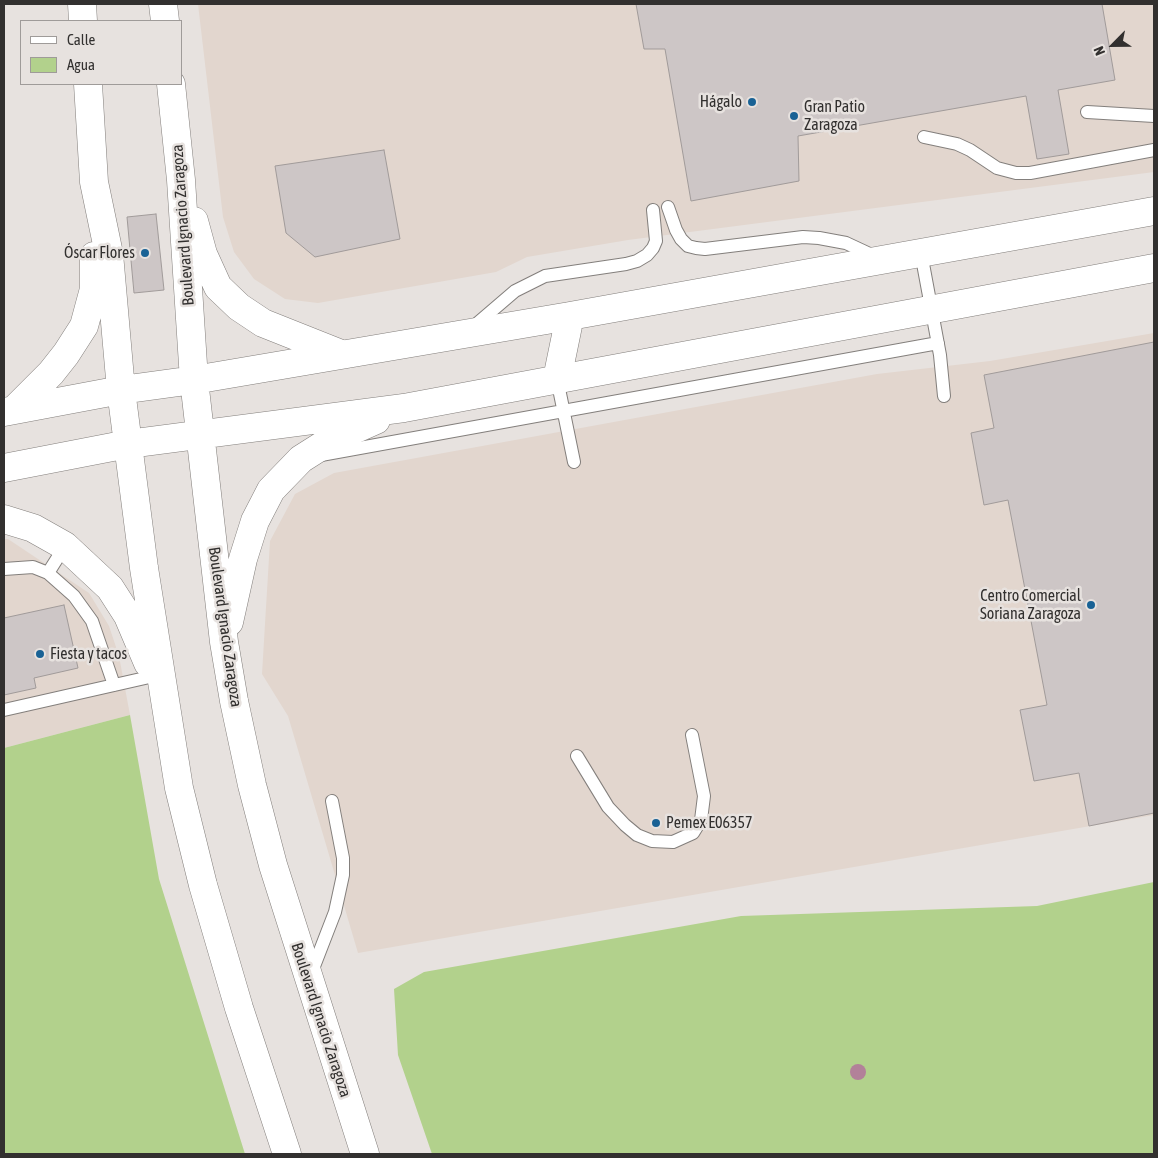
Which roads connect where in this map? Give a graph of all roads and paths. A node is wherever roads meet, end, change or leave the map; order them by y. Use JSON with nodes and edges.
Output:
{"nodes":[{"id":1,"x":82,"y":4,"type":"edge"},
{"id":2,"x":163,"y":4,"type":"edge"},
{"id":3,"x":83,"y":20,"type":"edge"},
{"id":4,"x":164,"y":20,"type":"edge"},
{"id":5,"x":88,"y":85,"type":"edge"},
{"id":6,"x":171,"y":85,"type":"edge"},
{"id":7,"x":1087,"y":112,"type":"dead end"},
{"id":8,"x":1154,"y":116,"type":"edge"},
{"id":9,"x":924,"y":137,"type":"dead end"},
{"id":10,"x":1154,"y":150,"type":"edge"},
{"id":11,"x":181,"y":180,"type":"junction"},
{"id":12,"x":94,"y":182,"type":"junction"},
{"id":13,"x":668,"y":208,"type":"dead end"},
{"id":14,"x":653,"y":210,"type":"dead end"},
{"id":15,"x":1154,"y":211,"type":"edge"},
{"id":16,"x":921,"y":253,"type":"junction"},
{"id":17,"x":883,"y":260,"type":"junction"},
{"id":18,"x":1154,"y":268,"type":"edge"},
{"id":19,"x":932,"y":309,"type":"junction"},
{"id":20,"x":570,"y":316,"type":"junction"},
{"id":21,"x":465,"y":334,"type":"junction"},
{"id":22,"x":938,"y":343,"type":"junction"},
{"id":23,"x":343,"y":354,"type":"junction"},
{"id":24,"x":557,"y":379,"type":"junction"},
{"id":25,"x":194,"y":380,"type":"junction"},
{"id":26,"x":121,"y":390,"type":"junction"},
{"id":27,"x":944,"y":396,"type":"dead end"},
{"id":28,"x":404,"y":408,"type":"junction"},
{"id":29,"x":9,"y":411,"type":"edge"},
{"id":30,"x":564,"y":411,"type":"junction"},
{"id":31,"x":200,"y":435,"type":"junction"},
{"id":32,"x":128,"y":444,"type":"junction"},
{"id":33,"x":301,"y":459,"type":"junction"},
{"id":34,"x":574,"y":462,"type":"dead end"},
{"id":35,"x":4,"y":468,"type":"edge"},
{"id":36,"x":4,"y":519,"type":"edge"},
{"id":37,"x":65,"y":546,"type":"junction"},
{"id":38,"x":4,"y":569,"type":"edge"},
{"id":39,"x":48,"y":573,"type":"junction"},
{"id":40,"x":224,"y":642,"type":"junction"},
{"id":41,"x":114,"y":685,"type":"junction"},
{"id":42,"x":158,"y":685,"type":"junction"},
{"id":43,"x":4,"y":710,"type":"edge"},
{"id":44,"x":692,"y":736,"type":"dead end"},
{"id":45,"x":577,"y":756,"type":"dead end"},
{"id":46,"x":332,"y":801,"type":"dead end"},
{"id":47,"x":308,"y":981,"type":"junction"},
{"id":48,"x":287,"y":1154,"type":"edge"},
{"id":49,"x":365,"y":1154,"type":"edge"}],
"edges":[{"from":1,"to":3,"type":"main road"},
{"from":2,"to":4,"type":"main road"},
{"from":5,"to":12,"type":"main road"},
{"from":6,"to":11,"type":"main road","name":"Boulevard Ignacio Zaragoza"},
{"from":7,"to":8,"type":"lane"},
{"from":9,"to":10,"type":"lane"},
{"from":11,"to":23,"type":"main road"},
{"from":11,"to":25,"type":"main road","name":"Boulevard Ignacio Zaragoza"},
{"from":12,"to":26,"type":"main road"},
{"from":12,"to":29,"type":"main road"},
{"from":13,"to":17,"type":"lane"},
{"from":14,"to":21,"type":"lane"},
{"from":15,"to":16,"type":"main road"},
{"from":16,"to":17,"type":"main road"},
{"from":16,"to":19,"type":"lane"},
{"from":17,"to":20,"type":"main road"},
{"from":18,"to":19,"type":"main road"},
{"from":19,"to":22,"type":"lane"},
{"from":19,"to":24,"type":"main road"},
{"from":20,"to":21,"type":"main road"},
{"from":20,"to":24,"type":"main road"},
{"from":21,"to":23,"type":"main road"},
{"from":22,"to":27,"type":"lane"},
{"from":22,"to":30,"type":"lane"},
{"from":23,"to":25,"type":"main road"},
{"from":24,"to":28,"type":"main road"},
{"from":24,"to":30,"type":"lane"},
{"from":25,"to":26,"type":"main road"},
{"from":25,"to":31,"type":"main road","name":"Boulevard Ignacio Zaragoza"},
{"from":26,"to":29,"type":"main road"},
{"from":26,"to":32,"type":"main road"},
{"from":28,"to":31,"type":"main road"},
{"from":28,"to":33,"type":"main road"},
{"from":30,"to":33,"type":"lane"},
{"from":30,"to":34,"type":"lane"},
{"from":31,"to":32,"type":"main road"},
{"from":31,"to":40,"type":"main road","name":"Boulevard Ignacio Zaragoza"},
{"from":32,"to":35,"type":"main road"},
{"from":32,"to":42,"type":"main road"},
{"from":33,"to":40,"type":"main road"},
{"from":36,"to":37,"type":"main road"},
{"from":37,"to":39,"type":"lane"},
{"from":37,"to":42,"type":"main road"},
{"from":38,"to":39,"type":"lane"},
{"from":39,"to":41,"type":"lane"},
{"from":40,"to":47,"type":"main road","name":"Boulevard Ignacio Zaragoza"},
{"from":41,"to":42,"type":"lane"},
{"from":41,"to":43,"type":"lane"},
{"from":42,"to":48,"type":"main road"},
{"from":44,"to":45,"type":"lane"},
{"from":46,"to":47,"type":"lane"},
{"from":47,"to":49,"type":"main road","name":"Boulevard Ignacio Zaragoza"}]}
